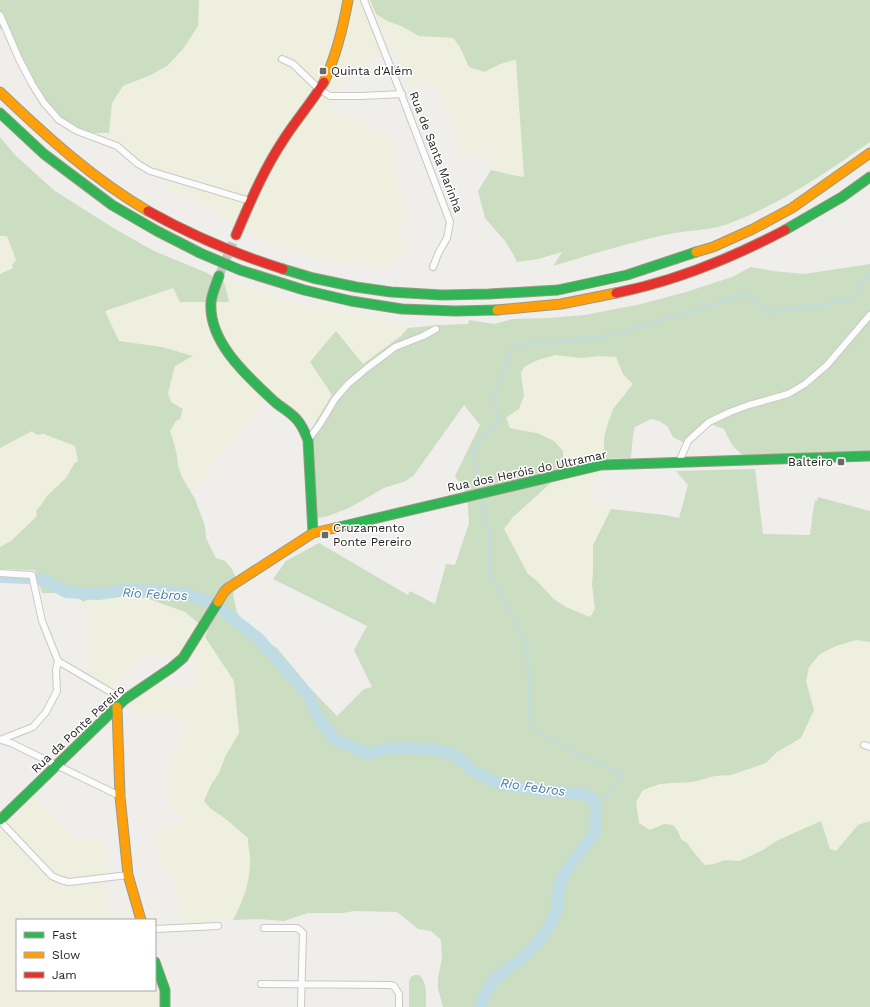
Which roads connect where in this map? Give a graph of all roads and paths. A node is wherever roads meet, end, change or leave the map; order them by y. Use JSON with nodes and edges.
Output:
{"nodes":[{"id":1,"x":348,"y":0,"type":"edge"},
{"id":2,"x":364,"y":0,"type":"edge"},
{"id":3,"x":0,"y":15,"type":"edge"},
{"id":4,"x":282,"y":59,"type":"dead end"},
{"id":5,"x":320,"y":89,"type":"junction"},
{"id":6,"x":0,"y":92,"type":"edge"},
{"id":7,"x":402,"y":94,"type":"junction"},
{"id":8,"x":0,"y":113,"type":"edge"},
{"id":9,"x":870,"y":153,"type":"edge"},
{"id":10,"x":870,"y":177,"type":"edge"},
{"id":11,"x":250,"y":201,"type":"junction"},
{"id":12,"x":236,"y":235,"type":"tunnel mouth"},
{"id":13,"x":433,"y":267,"type":"dead end"},
{"id":14,"x":219,"y":276,"type":"tunnel mouth"},
{"id":15,"x":870,"y":314,"type":"edge"},
{"id":16,"x":436,"y":329,"type":"dead end"},
{"id":17,"x":308,"y":440,"type":"junction"},
{"id":18,"x":870,"y":456,"type":"edge"},
{"id":19,"x":679,"y":462,"type":"junction"},
{"id":20,"x":313,"y":533,"type":"junction"},
{"id":21,"x":0,"y":573,"type":"edge"},
{"id":22,"x":58,"y":661,"type":"junction"},
{"id":23,"x":120,"y":704,"type":"junction"},
{"id":24,"x":1,"y":740,"type":"edge"},
{"id":25,"x":56,"y":765,"type":"junction"},
{"id":26,"x":120,"y":796,"type":"junction"},
{"id":27,"x":0,"y":821,"type":"edge"},
{"id":28,"x":128,"y":875,"type":"junction"},
{"id":29,"x":141,"y":919,"type":"edge"},
{"id":30,"x":218,"y":926,"type":"dead end"},
{"id":31,"x":264,"y":928,"type":"dead end"},
{"id":32,"x":156,"y":929,"type":"edge"},
{"id":33,"x":156,"y":965,"type":"edge"},
{"id":34,"x":261,"y":984,"type":"dead end"},
{"id":35,"x":301,"y":984,"type":"junction"},
{"id":36,"x":165,"y":1007,"type":"edge"},
{"id":37,"x":301,"y":1007,"type":"edge"},
{"id":38,"x":399,"y":1007,"type":"edge"}],
"edges":[{"from":1,"to":5,"type":"main road"},
{"from":2,"to":7,"type":"street","name":"Rua de Santa Marinha"},
{"from":3,"to":11,"type":"street"},
{"from":4,"to":5,"type":"street"},
{"from":5,"to":7,"type":"street"},
{"from":5,"to":11,"type":"main road"},
{"from":6,"to":9,"type":"main road"},
{"from":7,"to":13,"type":"street","name":"Rua de Santa Marinha"},
{"from":8,"to":10,"type":"main road"},
{"from":11,"to":12,"type":"main road"},
{"from":14,"to":17,"type":"main road"},
{"from":15,"to":19,"type":"street"},
{"from":16,"to":17,"type":"street"},
{"from":17,"to":20,"type":"main road"},
{"from":18,"to":19,"type":"main road","name":"Rua dos Heróis do Ultramar"},
{"from":19,"to":20,"type":"main road","name":"Rua dos Heróis do Ultramar"},
{"from":20,"to":23,"type":"main road","name":"Rua da Ponte Pereiro"},
{"from":21,"to":22,"type":"street"},
{"from":22,"to":23,"type":"street"},
{"from":22,"to":24,"type":"street"},
{"from":23,"to":25,"type":"main road","name":"Rua da Ponte Pereiro"},
{"from":23,"to":26,"type":"main road"},
{"from":24,"to":25,"type":"street"},
{"from":25,"to":26,"type":"street"},
{"from":25,"to":27,"type":"main road","name":"Rua da Ponte Pereiro"},
{"from":26,"to":28,"type":"main road"},
{"from":27,"to":28,"type":"street"},
{"from":28,"to":29,"type":"main road"},
{"from":30,"to":32,"type":"street"},
{"from":31,"to":35,"type":"street"},
{"from":33,"to":36,"type":"main road"},
{"from":34,"to":35,"type":"street"},
{"from":35,"to":37,"type":"street"},
{"from":35,"to":38,"type":"street"}]}
